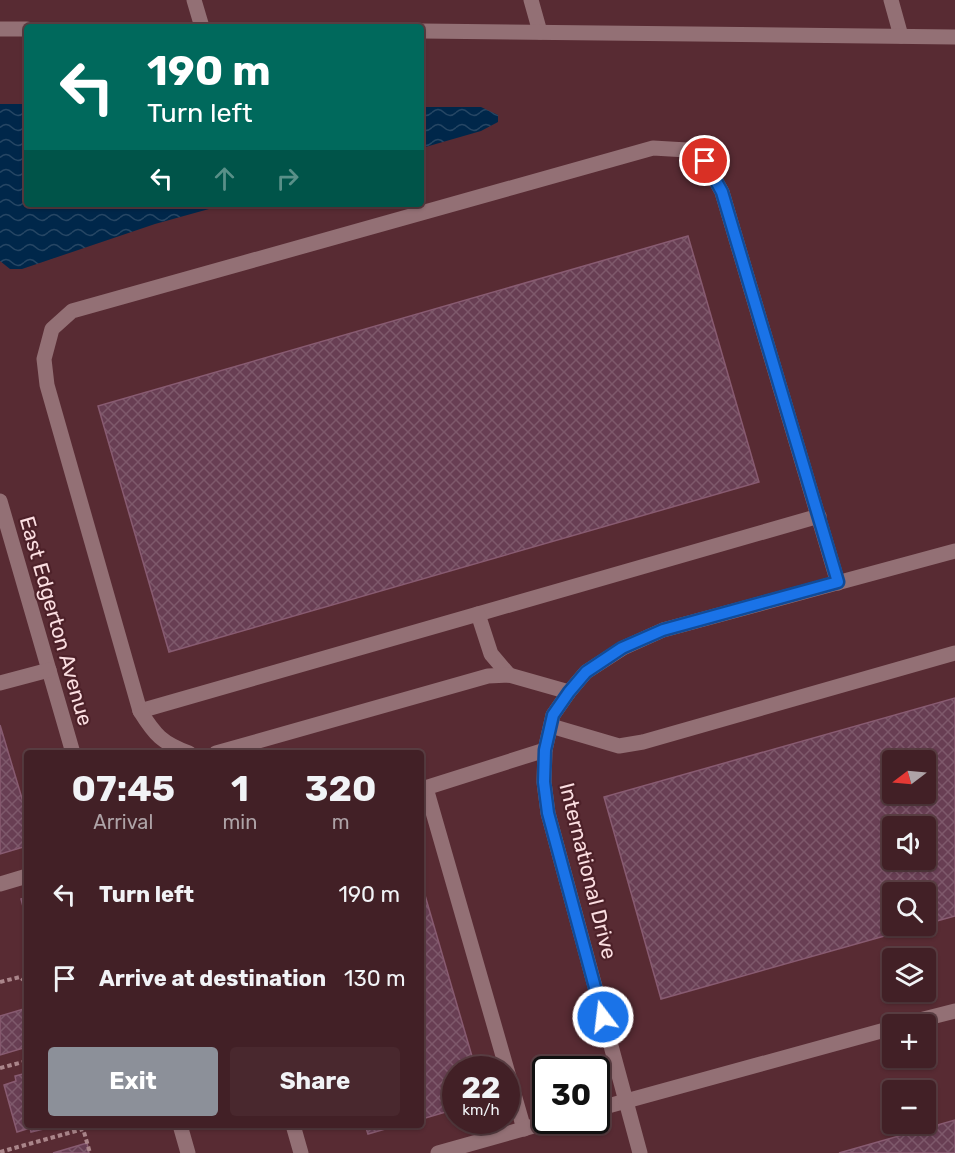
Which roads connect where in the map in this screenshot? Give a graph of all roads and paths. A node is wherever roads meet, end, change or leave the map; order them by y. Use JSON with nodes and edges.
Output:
{"nodes":[{"id":1,"x":195,"y":0,"type":"edge"},
{"id":2,"x":531,"y":0,"type":"edge"},
{"id":3,"x":891,"y":0,"type":"edge"},
{"id":4,"x":201,"y":24,"type":"edge"},
{"id":5,"x":0,"y":29,"type":"edge"},
{"id":6,"x":24,"y":30,"type":"edge"},
{"id":7,"x":424,"y":32,"type":"edge"},
{"id":8,"x":540,"y":32,"type":"junction"},
{"id":9,"x":901,"y":36,"type":"junction"},
{"id":10,"x":955,"y":37,"type":"edge"},
{"id":11,"x":0,"y":501,"type":"edge"},
{"id":12,"x":819,"y":516,"type":"junction"},
{"id":13,"x":955,"y":551,"type":"edge"},
{"id":14,"x":838,"y":582,"type":"junction"},
{"id":15,"x":478,"y":614,"type":"junction"},
{"id":16,"x":955,"y":653,"type":"edge"},
{"id":17,"x":49,"y":670,"type":"junction"},
{"id":18,"x":509,"y":675,"type":"junction"},
{"id":19,"x":0,"y":683,"type":"edge"},
{"id":20,"x":569,"y":692,"type":"junction"},
{"id":21,"x":140,"y":711,"type":"junction"},
{"id":22,"x":551,"y":726,"type":"junction"},
{"id":23,"x":72,"y":750,"type":"edge"},
{"id":24,"x":181,"y":750,"type":"edge"},
{"id":25,"x":227,"y":750,"type":"edge"},
{"id":26,"x":545,"y":750,"type":"junction"},
{"id":27,"x":424,"y":788,"type":"edge"},
{"id":28,"x":24,"y":877,"type":"edge"},
{"id":29,"x":0,"y":884,"type":"edge"},
{"id":30,"x":24,"y":980,"type":"edge"},
{"id":31,"x":0,"y":982,"type":"edge"},
{"id":32,"x":955,"y":1011,"type":"edge"},
{"id":33,"x":936,"y":1016,"type":"edge"},
{"id":34,"x":882,"y":1031,"type":"edge"},
{"id":35,"x":24,"y":1062,"type":"edge"},
{"id":36,"x":0,"y":1068,"type":"edge"},
{"id":37,"x":626,"y":1101,"type":"junction"},
{"id":38,"x":610,"y":1105,"type":"edge"},
{"id":39,"x":532,"y":1127,"type":"edge"},
{"id":40,"x":80,"y":1128,"type":"edge"},
{"id":41,"x":83,"y":1128,"type":"edge"},
{"id":42,"x":181,"y":1128,"type":"edge"},
{"id":43,"x":294,"y":1128,"type":"edge"},
{"id":44,"x":524,"y":1129,"type":"junction"},
{"id":45,"x":0,"y":1152,"type":"edge"},
{"id":46,"x":90,"y":1153,"type":"edge"},
{"id":47,"x":188,"y":1153,"type":"edge"},
{"id":48,"x":301,"y":1153,"type":"edge"},
{"id":49,"x":438,"y":1153,"type":"edge"},
{"id":50,"x":640,"y":1153,"type":"edge"}],
"edges":[{"from":1,"to":4,"type":"street"},
{"from":2,"to":8,"type":"street"},
{"from":3,"to":9,"type":"street"},
{"from":5,"to":6,"type":"street"},
{"from":7,"to":8,"type":"street"},
{"from":8,"to":9,"type":"street"},
{"from":9,"to":10,"type":"street"},
{"from":11,"to":17,"type":"street","name":"East Edgerton Avenue"},
{"from":12,"to":14,"type":"street"},
{"from":12,"to":15,"type":"street"},
{"from":12,"to":21,"type":"street"},
{"from":13,"to":14,"type":"street","name":"International Drive"},
{"from":14,"to":20,"type":"street","name":"International Drive"},
{"from":15,"to":18,"type":"street"},
{"from":15,"to":21,"type":"street"},
{"from":16,"to":22,"type":"street"},
{"from":17,"to":19,"type":"street"},
{"from":17,"to":23,"type":"street","name":"East Edgerton Avenue"},
{"from":18,"to":20,"type":"street"},
{"from":18,"to":25,"type":"street"},
{"from":20,"to":22,"type":"street","name":"International Drive"},
{"from":21,"to":24,"type":"street"},
{"from":22,"to":26,"type":"street","name":"International Drive"},
{"from":26,"to":27,"type":"street"},
{"from":26,"to":37,"type":"street","name":"International Drive"},
{"from":27,"to":44,"type":"street"},
{"from":28,"to":29,"type":"street"},
{"from":30,"to":31,"type":"path"},
{"from":32,"to":33,"type":"street"},
{"from":34,"to":37,"type":"street"},
{"from":35,"to":36,"type":"path"},
{"from":37,"to":38,"type":"street"},
{"from":37,"to":50,"type":"street","name":"International Drive"},
{"from":39,"to":44,"type":"street"},
{"from":40,"to":45,"type":"path"},
{"from":41,"to":46,"type":"path"},
{"from":42,"to":47,"type":"street"},
{"from":43,"to":48,"type":"street"},
{"from":44,"to":49,"type":"street"}]}
